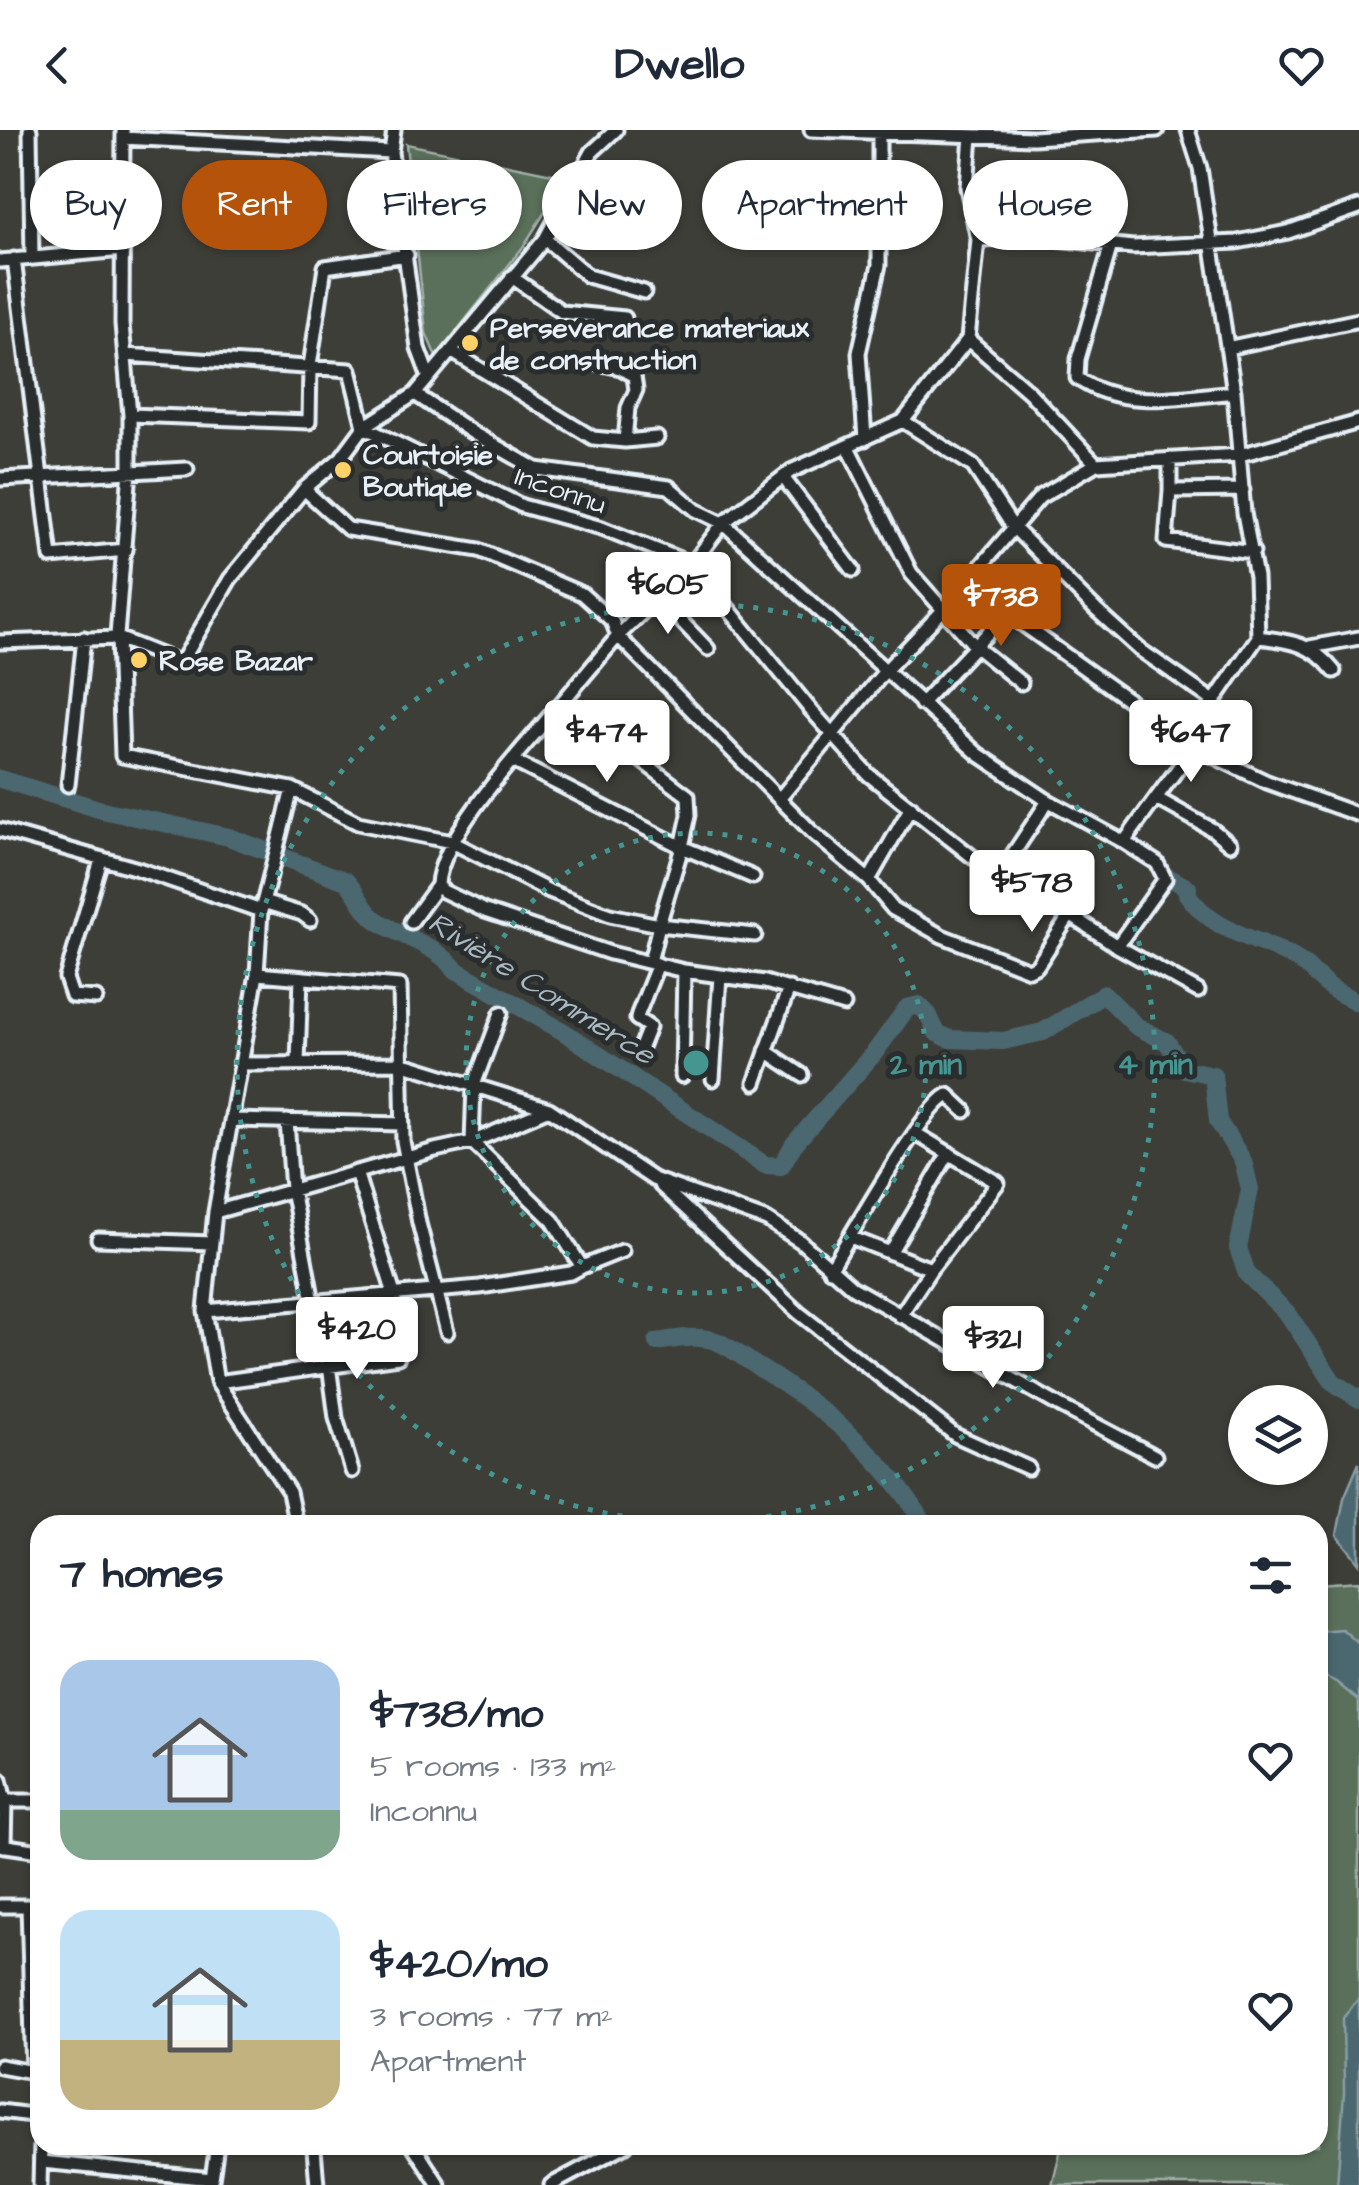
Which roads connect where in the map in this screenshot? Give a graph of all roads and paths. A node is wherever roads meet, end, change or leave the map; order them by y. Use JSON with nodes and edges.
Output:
{"nodes":[{"id":1,"x":30,"y":130,"type":"edge"},
{"id":2,"x":394,"y":130,"type":"edge"},
{"id":3,"x":616,"y":130,"type":"edge"},
{"id":4,"x":811,"y":130,"type":"edge"},
{"id":5,"x":879,"y":130,"type":"edge"},
{"id":6,"x":1157,"y":130,"type":"edge"},
{"id":7,"x":1188,"y":130,"type":"edge"},
{"id":8,"x":123,"y":134,"type":"edge"},
{"id":9,"x":1033,"y":134,"type":"edge"},
{"id":10,"x":972,"y":136,"type":"junction"},
{"id":11,"x":391,"y":152,"type":"junction"},
{"id":12,"x":123,"y":160,"type":"edge"},
{"id":13,"x":588,"y":160,"type":"edge"},
{"id":14,"x":969,"y":160,"type":"edge"},
{"id":15,"x":1359,"y":207,"type":"edge"},
{"id":16,"x":542,"y":242,"type":"edge"},
{"id":17,"x":1212,"y":244,"type":"junction"},
{"id":18,"x":1128,"y":245,"type":"edge"},
{"id":19,"x":123,"y":250,"type":"joint"},
{"id":20,"x":559,"y":250,"type":"edge"},
{"id":21,"x":977,"y":250,"type":"edge"},
{"id":22,"x":1110,"y":250,"type":"edge"},
{"id":23,"x":407,"y":255,"type":"junction"},
{"id":24,"x":32,"y":257,"type":"junction"},
{"id":25,"x":14,"y":259,"type":"junction"},
{"id":26,"x":0,"y":261,"type":"edge"},
{"id":27,"x":512,"y":278,"type":"junction"},
{"id":28,"x":644,"y":292,"type":"dead end"},
{"id":29,"x":625,"y":318,"type":"dead end"},
{"id":30,"x":1359,"y":320,"type":"edge"},
{"id":31,"x":968,"y":339,"type":"junction"},
{"id":32,"x":1227,"y":348,"type":"junction"},
{"id":33,"x":450,"y":351,"type":"junction"},
{"id":34,"x":125,"y":355,"type":"junction"},
{"id":35,"x":593,"y":362,"type":"dead end"},
{"id":36,"x":310,"y":366,"type":"junction"},
{"id":37,"x":428,"y":375,"type":"junction"},
{"id":38,"x":1234,"y":392,"type":"junction"},
{"id":39,"x":415,"y":394,"type":"junction"},
{"id":40,"x":130,"y":414,"type":"junction"},
{"id":41,"x":903,"y":421,"type":"junction"},
{"id":42,"x":1359,"y":422,"type":"edge"},
{"id":43,"x":364,"y":427,"type":"junction"},
{"id":44,"x":657,"y":438,"type":"dead end"},
{"id":45,"x":865,"y":438,"type":"junction"},
{"id":46,"x":624,"y":442,"type":"junction"},
{"id":47,"x":848,"y":447,"type":"junction"},
{"id":48,"x":1240,"y":455,"type":"junction"},
{"id":49,"x":1170,"y":459,"type":"junction"},
{"id":50,"x":1096,"y":464,"type":"junction"},
{"id":51,"x":187,"y":469,"type":"dead end"},
{"id":52,"x":130,"y":470,"type":"junction"},
{"id":53,"x":42,"y":475,"type":"junction"},
{"id":54,"x":783,"y":477,"type":"junction"},
{"id":55,"x":0,"y":480,"type":"edge"},
{"id":56,"x":304,"y":489,"type":"junction"},
{"id":57,"x":1243,"y":490,"type":"junction"},
{"id":58,"x":1170,"y":491,"type":"junction"},
{"id":59,"x":723,"y":522,"type":"junction"},
{"id":60,"x":1012,"y":527,"type":"junction"},
{"id":61,"x":126,"y":550,"type":"junction"},
{"id":62,"x":1253,"y":552,"type":"junction"},
{"id":63,"x":692,"y":564,"type":"junction"},
{"id":64,"x":1051,"y":566,"type":"junction"},
{"id":65,"x":853,"y":570,"type":"dead end"},
{"id":66,"x":658,"y":596,"type":"junction"},
{"id":67,"x":944,"y":609,"type":"junction"},
{"id":68,"x":1007,"y":613,"type":"junction"},
{"id":69,"x":618,"y":636,"type":"junction"},
{"id":70,"x":118,"y":637,"type":"junction"},
{"id":71,"x":1258,"y":637,"type":"junction"},
{"id":72,"x":84,"y":638,"type":"junction"},
{"id":73,"x":1359,"y":638,"type":"edge"},
{"id":74,"x":0,"y":642,"type":"edge"},
{"id":75,"x":975,"y":646,"type":"junction"},
{"id":76,"x":1310,"y":648,"type":"junction"},
{"id":77,"x":708,"y":649,"type":"dead end"},
{"id":78,"x":885,"y":671,"type":"junction"},
{"id":79,"x":1334,"y":671,"type":"dead end"},
{"id":80,"x":1021,"y":683,"type":"dead end"},
{"id":81,"x":563,"y":701,"type":"junction"},
{"id":82,"x":1216,"y":702,"type":"junction"},
{"id":83,"x":921,"y":704,"type":"junction"},
{"id":84,"x":834,"y":732,"type":"junction"},
{"id":85,"x":1190,"y":744,"type":"junction"},
{"id":86,"x":513,"y":760,"type":"junction"},
{"id":87,"x":68,"y":784,"type":"dead end"},
{"id":88,"x":292,"y":790,"type":"junction"},
{"id":89,"x":780,"y":798,"type":"junction"},
{"id":90,"x":1156,"y":798,"type":"junction"},
{"id":91,"x":1048,"y":801,"type":"junction"},
{"id":92,"x":911,"y":807,"type":"junction"},
{"id":93,"x":1359,"y":815,"type":"edge"},
{"id":94,"x":0,"y":830,"type":"edge"},
{"id":95,"x":1124,"y":842,"type":"junction"},
{"id":96,"x":455,"y":843,"type":"junction"},
{"id":97,"x":1230,"y":844,"type":"dead end"},
{"id":98,"x":682,"y":846,"type":"junction"},
{"id":99,"x":101,"y":860,"type":"junction"},
{"id":100,"x":1002,"y":869,"type":"junction"},
{"id":101,"x":753,"y":877,"type":"dead end"},
{"id":102,"x":869,"y":880,"type":"junction"},
{"id":103,"x":438,"y":885,"type":"junction"},
{"id":104,"x":264,"y":901,"type":"junction"},
{"id":105,"x":1070,"y":915,"type":"junction"},
{"id":106,"x":310,"y":920,"type":"dead end"},
{"id":107,"x":411,"y":922,"type":"dead end"},
{"id":108,"x":659,"y":926,"type":"junction"},
{"id":109,"x":755,"y":935,"type":"dead end"},
{"id":110,"x":1117,"y":946,"type":"junction"},
{"id":111,"x":654,"y":963,"type":"junction"},
{"id":112,"x":684,"y":970,"type":"junction"},
{"id":113,"x":257,"y":974,"type":"junction"},
{"id":114,"x":720,"y":976,"type":"junction"},
{"id":115,"x":300,"y":978,"type":"junction"},
{"id":116,"x":789,"y":988,"type":"junction"},
{"id":117,"x":1198,"y":992,"type":"dead end"},
{"id":118,"x":96,"y":998,"type":"dead end"},
{"id":119,"x":844,"y":1006,"type":"dead end"},
{"id":120,"x":501,"y":1013,"type":"dead end"},
{"id":121,"x":639,"y":1052,"type":"dead end"},
{"id":122,"x":766,"y":1052,"type":"junction"},
{"id":123,"x":298,"y":1062,"type":"junction"},
{"id":124,"x":401,"y":1063,"type":"junction"},
{"id":125,"x":240,"y":1064,"type":"junction"},
{"id":126,"x":802,"y":1075,"type":"dead end"},
{"id":127,"x":682,"y":1076,"type":"dead end"},
{"id":128,"x":713,"y":1079,"type":"dead end"},
{"id":129,"x":755,"y":1083,"type":"dead end"},
{"id":130,"x":474,"y":1085,"type":"junction"},
{"id":131,"x":549,"y":1109,"type":"junction"},
{"id":132,"x":965,"y":1111,"type":"dead end"},
{"id":133,"x":232,"y":1120,"type":"junction"},
{"id":134,"x":286,"y":1121,"type":"junction"},
{"id":135,"x":403,"y":1124,"type":"junction"},
{"id":136,"x":915,"y":1133,"type":"junction"},
{"id":137,"x":472,"y":1142,"type":"junction"},
{"id":138,"x":948,"y":1153,"type":"junction"},
{"id":139,"x":406,"y":1158,"type":"junction"},
{"id":140,"x":356,"y":1172,"type":"junction"},
{"id":141,"x":653,"y":1179,"type":"junction"},
{"id":142,"x":292,"y":1189,"type":"junction"},
{"id":143,"x":216,"y":1212,"type":"junction"},
{"id":144,"x":850,"y":1237,"type":"junction"},
{"id":145,"x":98,"y":1239,"type":"dead end"},
{"id":146,"x":212,"y":1243,"type":"junction"},
{"id":147,"x":622,"y":1252,"type":"dead end"},
{"id":148,"x":890,"y":1253,"type":"junction"},
{"id":149,"x":582,"y":1268,"type":"junction"},
{"id":150,"x":931,"y":1269,"type":"junction"},
{"id":151,"x":830,"y":1270,"type":"junction"},
{"id":152,"x":436,"y":1290,"type":"junction"},
{"id":153,"x":394,"y":1294,"type":"junction"},
{"id":154,"x":313,"y":1302,"type":"junction"},
{"id":155,"x":205,"y":1311,"type":"junction"},
{"id":156,"x":900,"y":1316,"type":"junction"},
{"id":157,"x":447,"y":1332,"type":"dead end"},
{"id":158,"x":328,"y":1365,"type":"junction"},
{"id":159,"x":217,"y":1382,"type":"junction"},
{"id":160,"x":1155,"y":1456,"type":"dead end"},
{"id":161,"x":1028,"y":1468,"type":"dead end"},
{"id":162,"x":352,"y":1470,"type":"dead end"},
{"id":163,"x":294,"y":1515,"type":"edge"},
{"id":164,"x":0,"y":1780,"type":"edge"},
{"id":165,"x":5,"y":1801,"type":"junction"},
{"id":166,"x":30,"y":1801,"type":"edge"},
{"id":167,"x":2,"y":1845,"type":"edge"},
{"id":168,"x":30,"y":1849,"type":"edge"},
{"id":169,"x":0,"y":1906,"type":"edge"},
{"id":170,"x":30,"y":1906,"type":"edge"},
{"id":171,"x":0,"y":2066,"type":"edge"},
{"id":172,"x":30,"y":2071,"type":"edge"},
{"id":173,"x":0,"y":2110,"type":"edge"},
{"id":174,"x":30,"y":2112,"type":"edge"},
{"id":175,"x":42,"y":2155,"type":"edge"},
{"id":176,"x":216,"y":2155,"type":"edge"},
{"id":177,"x":314,"y":2155,"type":"edge"},
{"id":178,"x":420,"y":2155,"type":"edge"},
{"id":179,"x":607,"y":2155,"type":"edge"},
{"id":180,"x":42,"y":2162,"type":"junction"},
{"id":181,"x":212,"y":2182,"type":"edge"},
{"id":182,"x":40,"y":2185,"type":"edge"},
{"id":183,"x":317,"y":2185,"type":"edge"},
{"id":184,"x":438,"y":2185,"type":"edge"},
{"id":185,"x":551,"y":2185,"type":"edge"}],
"edges":[{"from":1,"to":24,"type":"street"},
{"from":2,"to":11,"type":"street"},
{"from":3,"to":13,"type":"street"},
{"from":4,"to":5,"type":"street"},
{"from":5,"to":10,"type":"street"},
{"from":5,"to":45,"type":"street"},
{"from":6,"to":9,"type":"street"},
{"from":7,"to":17,"type":"street"},
{"from":8,"to":11,"type":"street"},
{"from":8,"to":12,"type":"street"},
{"from":9,"to":10,"type":"street"},
{"from":10,"to":14,"type":"street"},
{"from":11,"to":23,"type":"street"},
{"from":15,"to":17,"type":"street"},
{"from":16,"to":27,"type":"street"},
{"from":17,"to":18,"type":"street"},
{"from":17,"to":32,"type":"street"},
{"from":19,"to":24,"type":"street"},
{"from":19,"to":34,"type":"street"},
{"from":20,"to":28,"type":"street"},
{"from":21,"to":31,"type":"street"},
{"from":22,"to":38,"type":"street"},
{"from":23,"to":36,"type":"street"},
{"from":23,"to":37,"type":"street"},
{"from":24,"to":25,"type":"street"},
{"from":25,"to":26,"type":"street"},
{"from":25,"to":53,"type":"street"},
{"from":27,"to":29,"type":"street"},
{"from":27,"to":33,"type":"street"},
{"from":30,"to":32,"type":"street"},
{"from":31,"to":41,"type":"street"},
{"from":31,"to":50,"type":"street"},
{"from":32,"to":38,"type":"street"},
{"from":33,"to":37,"type":"street"},
{"from":33,"to":46,"type":"street"},
{"from":34,"to":36,"type":"street"},
{"from":34,"to":40,"type":"street"},
{"from":35,"to":46,"type":"street"},
{"from":36,"to":40,"type":"street"},
{"from":36,"to":43,"type":"street"},
{"from":37,"to":39,"type":"street"},
{"from":38,"to":48,"type":"street"},
{"from":39,"to":43,"type":"street"},
{"from":39,"to":59,"type":"street","name":"Inconnu"},
{"from":40,"to":52,"type":"street"},
{"from":41,"to":45,"type":"street"},
{"from":41,"to":60,"type":"street"},
{"from":42,"to":48,"type":"street"},
{"from":43,"to":56,"type":"street"},
{"from":43,"to":63,"type":"street","name":"Inconnu"},
{"from":44,"to":46,"type":"street"},
{"from":45,"to":47,"type":"street"},
{"from":47,"to":54,"type":"street"},
{"from":47,"to":67,"type":"street"},
{"from":48,"to":49,"type":"street"},
{"from":48,"to":57,"type":"street"},
{"from":49,"to":50,"type":"street"},
{"from":49,"to":58,"type":"street"},
{"from":50,"to":60,"type":"street"},
{"from":51,"to":52,"type":"street"},
{"from":52,"to":53,"type":"street"},
{"from":52,"to":61,"type":"street"},
{"from":53,"to":55,"type":"street"},
{"from":53,"to":61,"type":"street"},
{"from":54,"to":59,"type":"street"},
{"from":54,"to":65,"type":"street"},
{"from":56,"to":69,"type":"street"},
{"from":56,"to":70,"type":"street"},
{"from":57,"to":58,"type":"street"},
{"from":57,"to":62,"type":"street"},
{"from":58,"to":62,"type":"street"},
{"from":59,"to":63,"type":"street"},
{"from":59,"to":78,"type":"street","name":"Inconnu"},
{"from":60,"to":64,"type":"street"},
{"from":60,"to":67,"type":"street"},
{"from":61,"to":70,"type":"street"},
{"from":62,"to":71,"type":"street"},
{"from":63,"to":66,"type":"street"},
{"from":63,"to":84,"type":"street","name":"Inconnu"},
{"from":64,"to":68,"type":"street"},
{"from":64,"to":82,"type":"street"},
{"from":66,"to":69,"type":"street"},
{"from":66,"to":77,"type":"street"},
{"from":67,"to":75,"type":"street"},
{"from":67,"to":78,"type":"street"},
{"from":68,"to":75,"type":"street"},
{"from":68,"to":85,"type":"street"},
{"from":69,"to":81,"type":"street"},
{"from":69,"to":89,"type":"street"},
{"from":70,"to":72,"type":"street"},
{"from":70,"to":88,"type":"street"},
{"from":71,"to":76,"type":"street"},
{"from":71,"to":82,"type":"street"},
{"from":72,"to":74,"type":"street"},
{"from":72,"to":87,"type":"street"},
{"from":73,"to":76,"type":"street"},
{"from":75,"to":80,"type":"street"},
{"from":75,"to":83,"type":"street"},
{"from":76,"to":79,"type":"street"},
{"from":78,"to":83,"type":"street","name":"Inconnu"},
{"from":78,"to":84,"type":"street"},
{"from":81,"to":86,"type":"street"},
{"from":81,"to":98,"type":"street"},
{"from":82,"to":85,"type":"street"},
{"from":83,"to":91,"type":"street","name":"Inconnu"},
{"from":84,"to":89,"type":"street"},
{"from":84,"to":92,"type":"street","name":"Inconnu"},
{"from":85,"to":90,"type":"street"},
{"from":85,"to":93,"type":"street"},
{"from":86,"to":96,"type":"street"},
{"from":86,"to":98,"type":"street"},
{"from":88,"to":96,"type":"street"},
{"from":88,"to":104,"type":"street"},
{"from":89,"to":102,"type":"street"},
{"from":90,"to":95,"type":"street"},
{"from":90,"to":97,"type":"street"},
{"from":91,"to":95,"type":"street","name":"Inconnu"},
{"from":91,"to":100,"type":"street"},
{"from":92,"to":100,"type":"street","name":"Inconnu"},
{"from":92,"to":102,"type":"street"},
{"from":94,"to":99,"type":"street"},
{"from":95,"to":110,"type":"street","name":"Inconnu"},
{"from":96,"to":103,"type":"street"},
{"from":96,"to":108,"type":"street"},
{"from":98,"to":101,"type":"street"},
{"from":98,"to":108,"type":"street"},
{"from":99,"to":104,"type":"street"},
{"from":99,"to":118,"type":"street"},
{"from":100,"to":105,"type":"street","name":"Inconnu"},
{"from":102,"to":105,"type":"street"},
{"from":103,"to":107,"type":"street"},
{"from":103,"to":111,"type":"street"},
{"from":104,"to":106,"type":"street"},
{"from":104,"to":113,"type":"street"},
{"from":105,"to":110,"type":"street","name":"Inconnu"},
{"from":108,"to":109,"type":"street"},
{"from":108,"to":111,"type":"street"},
{"from":110,"to":117,"type":"street","name":"Inconnu"},
{"from":111,"to":112,"type":"street"},
{"from":111,"to":121,"type":"street"},
{"from":112,"to":114,"type":"street"},
{"from":112,"to":127,"type":"street"},
{"from":113,"to":115,"type":"street"},
{"from":113,"to":125,"type":"street"},
{"from":114,"to":116,"type":"street"},
{"from":114,"to":128,"type":"street"},
{"from":115,"to":123,"type":"street"},
{"from":115,"to":124,"type":"street"},
{"from":116,"to":119,"type":"street"},
{"from":116,"to":122,"type":"street"},
{"from":120,"to":130,"type":"street"},
{"from":122,"to":126,"type":"street"},
{"from":122,"to":129,"type":"street"},
{"from":123,"to":124,"type":"street"},
{"from":123,"to":125,"type":"street"},
{"from":124,"to":130,"type":"street"},
{"from":124,"to":135,"type":"street"},
{"from":125,"to":133,"type":"street"},
{"from":130,"to":131,"type":"street"},
{"from":130,"to":137,"type":"street"},
{"from":131,"to":137,"type":"street"},
{"from":131,"to":141,"type":"street"},
{"from":132,"to":136,"type":"street"},
{"from":133,"to":134,"type":"street"},
{"from":133,"to":143,"type":"street"},
{"from":134,"to":135,"type":"street"},
{"from":134,"to":142,"type":"street"},
{"from":135,"to":139,"type":"street"},
{"from":136,"to":138,"type":"street"},
{"from":136,"to":144,"type":"street"},
{"from":137,"to":139,"type":"street"},
{"from":137,"to":149,"type":"street"},
{"from":138,"to":148,"type":"street"},
{"from":138,"to":150,"type":"street"},
{"from":139,"to":140,"type":"street"},
{"from":139,"to":152,"type":"street"},
{"from":140,"to":142,"type":"street"},
{"from":140,"to":153,"type":"street"},
{"from":141,"to":151,"type":"street"},
{"from":141,"to":161,"type":"street"},
{"from":142,"to":143,"type":"street"},
{"from":142,"to":154,"type":"street"},
{"from":143,"to":146,"type":"street"},
{"from":144,"to":148,"type":"street"},
{"from":144,"to":151,"type":"street"},
{"from":145,"to":146,"type":"street"},
{"from":146,"to":155,"type":"street"},
{"from":147,"to":149,"type":"street"},
{"from":148,"to":150,"type":"street"},
{"from":149,"to":152,"type":"street"},
{"from":150,"to":156,"type":"street"},
{"from":151,"to":156,"type":"street"},
{"from":152,"to":153,"type":"street"},
{"from":152,"to":157,"type":"street"},
{"from":153,"to":154,"type":"street"},
{"from":153,"to":158,"type":"street"},
{"from":154,"to":155,"type":"street"},
{"from":154,"to":158,"type":"street"},
{"from":155,"to":159,"type":"street"},
{"from":156,"to":160,"type":"street"},
{"from":158,"to":159,"type":"street"},
{"from":158,"to":162,"type":"street"},
{"from":159,"to":163,"type":"street"},
{"from":164,"to":165,"type":"street"},
{"from":165,"to":166,"type":"street"},
{"from":165,"to":167,"type":"street"},
{"from":167,"to":168,"type":"street"},
{"from":169,"to":170,"type":"street"},
{"from":171,"to":172,"type":"street"},
{"from":173,"to":174,"type":"street"},
{"from":175,"to":180,"type":"street"},
{"from":176,"to":181,"type":"street"},
{"from":177,"to":183,"type":"street"},
{"from":178,"to":184,"type":"street"},
{"from":179,"to":185,"type":"street"},
{"from":180,"to":181,"type":"street"},
{"from":180,"to":182,"type":"street"}]}
